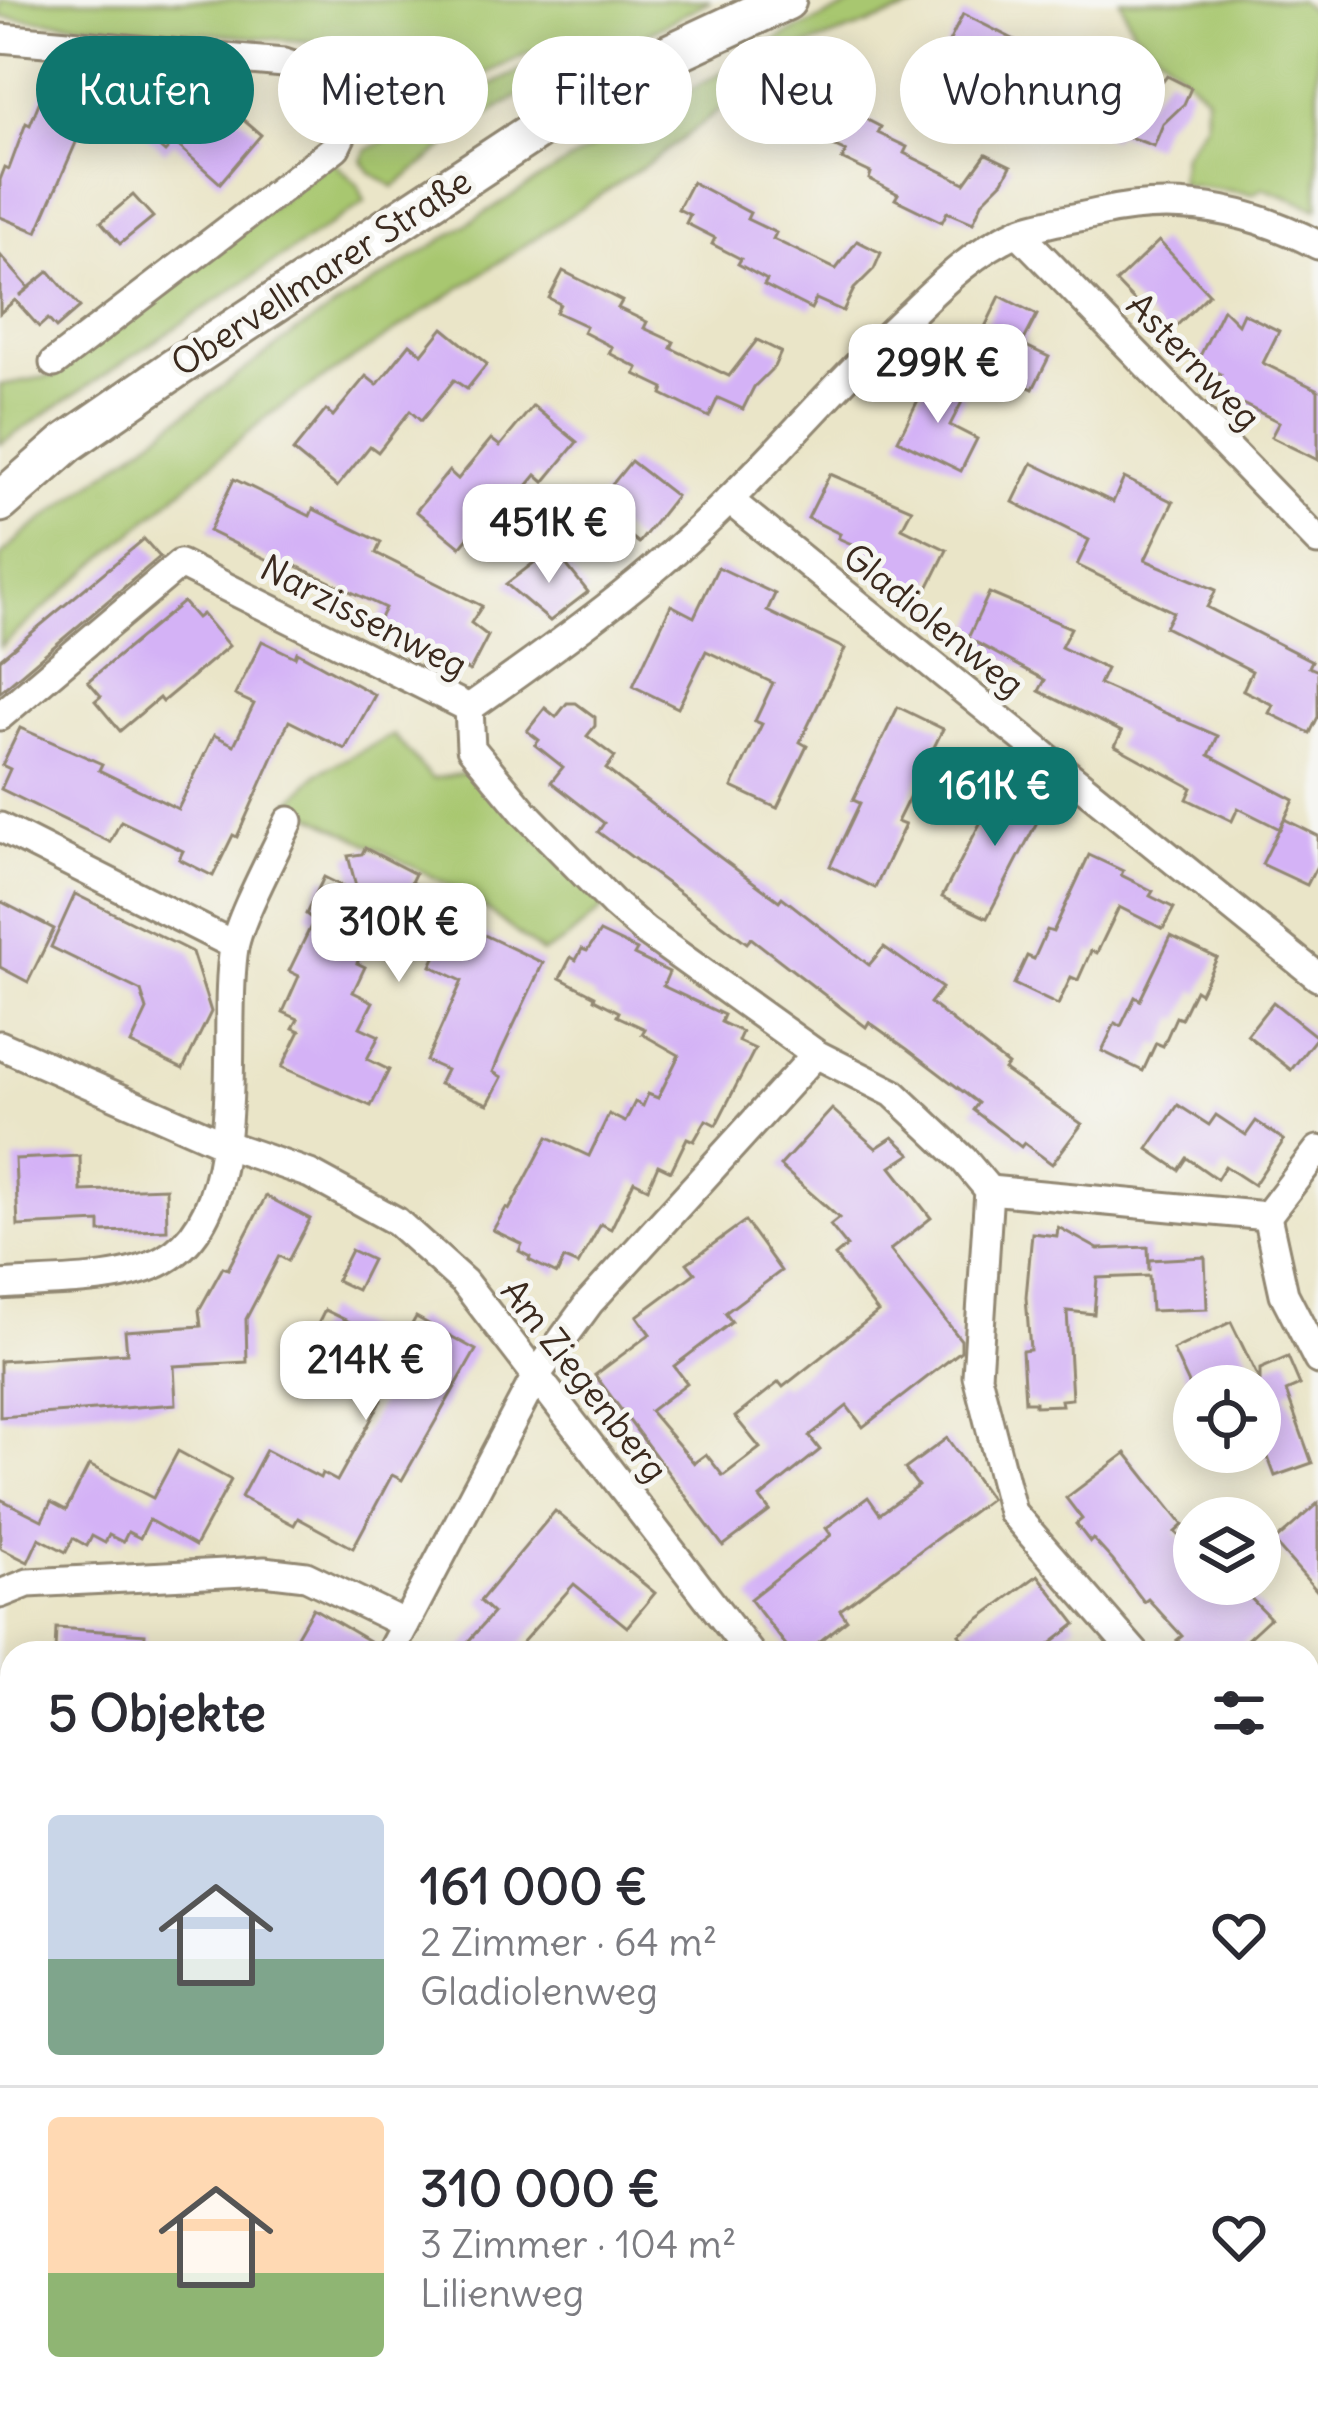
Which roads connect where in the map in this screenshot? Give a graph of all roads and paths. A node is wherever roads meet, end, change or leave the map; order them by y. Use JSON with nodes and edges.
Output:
{"nodes":[{"id":1,"x":785,"y":0,"type":"edge"},
{"id":2,"x":0,"y":38,"type":"edge"},
{"id":3,"x":1018,"y":232,"type":"junction"},
{"id":4,"x":1318,"y":245,"type":"edge"},
{"id":5,"x":53,"y":363,"type":"dead end"},
{"id":6,"x":729,"y":500,"type":"junction"},
{"id":7,"x":0,"y":502,"type":"edge"},
{"id":8,"x":1318,"y":541,"type":"edge"},
{"id":9,"x":469,"y":709,"type":"junction"},
{"id":10,"x":0,"y":716,"type":"edge"},
{"id":11,"x":289,"y":821,"type":"dead end"},
{"id":12,"x":0,"y":827,"type":"edge"},
{"id":13,"x":234,"y":945,"type":"junction"},
{"id":14,"x":1318,"y":977,"type":"edge"},
{"id":15,"x":0,"y":1045,"type":"edge"},
{"id":16,"x":816,"y":1054,"type":"junction"},
{"id":17,"x":227,"y":1145,"type":"junction"},
{"id":18,"x":1318,"y":1150,"type":"edge"},
{"id":19,"x":989,"y":1190,"type":"junction"},
{"id":20,"x":1267,"y":1216,"type":"junction"},
{"id":21,"x":0,"y":1285,"type":"edge"},
{"id":22,"x":1318,"y":1360,"type":"edge"},
{"id":23,"x":538,"y":1374,"type":"junction"},
{"id":24,"x":0,"y":1594,"type":"edge"},
{"id":25,"x":405,"y":1624,"type":"junction"},
{"id":26,"x":396,"y":1641,"type":"edge"},
{"id":27,"x":741,"y":1641,"type":"edge"},
{"id":28,"x":1125,"y":1641,"type":"edge"}],
"edges":[{"from":1,"to":7,"type":"main road","name":"Obervellmarer Straße"},
{"from":2,"to":5,"type":"street"},
{"from":3,"to":4,"type":"street"},
{"from":3,"to":6,"type":"street"},
{"from":3,"to":8,"type":"street","name":"Asternweg"},
{"from":6,"to":9,"type":"street"},
{"from":6,"to":14,"type":"street","name":"Gladiolenweg"},
{"from":9,"to":10,"type":"street","name":"Narzissenweg"},
{"from":9,"to":16,"type":"street","name":"Narzissenweg"},
{"from":11,"to":13,"type":"street"},
{"from":12,"to":13,"type":"street"},
{"from":13,"to":17,"type":"street"},
{"from":15,"to":17,"type":"street","name":"Am Ziegenberg"},
{"from":16,"to":19,"type":"street","name":"Narzissenweg"},
{"from":16,"to":23,"type":"street"},
{"from":17,"to":21,"type":"street"},
{"from":17,"to":23,"type":"street","name":"Am Ziegenberg"},
{"from":18,"to":20,"type":"street"},
{"from":19,"to":20,"type":"street"},
{"from":19,"to":28,"type":"street"},
{"from":20,"to":22,"type":"street"},
{"from":23,"to":25,"type":"street"},
{"from":23,"to":27,"type":"street","name":"Am Ziegenberg"},
{"from":24,"to":25,"type":"street"},
{"from":25,"to":26,"type":"street"}]}
